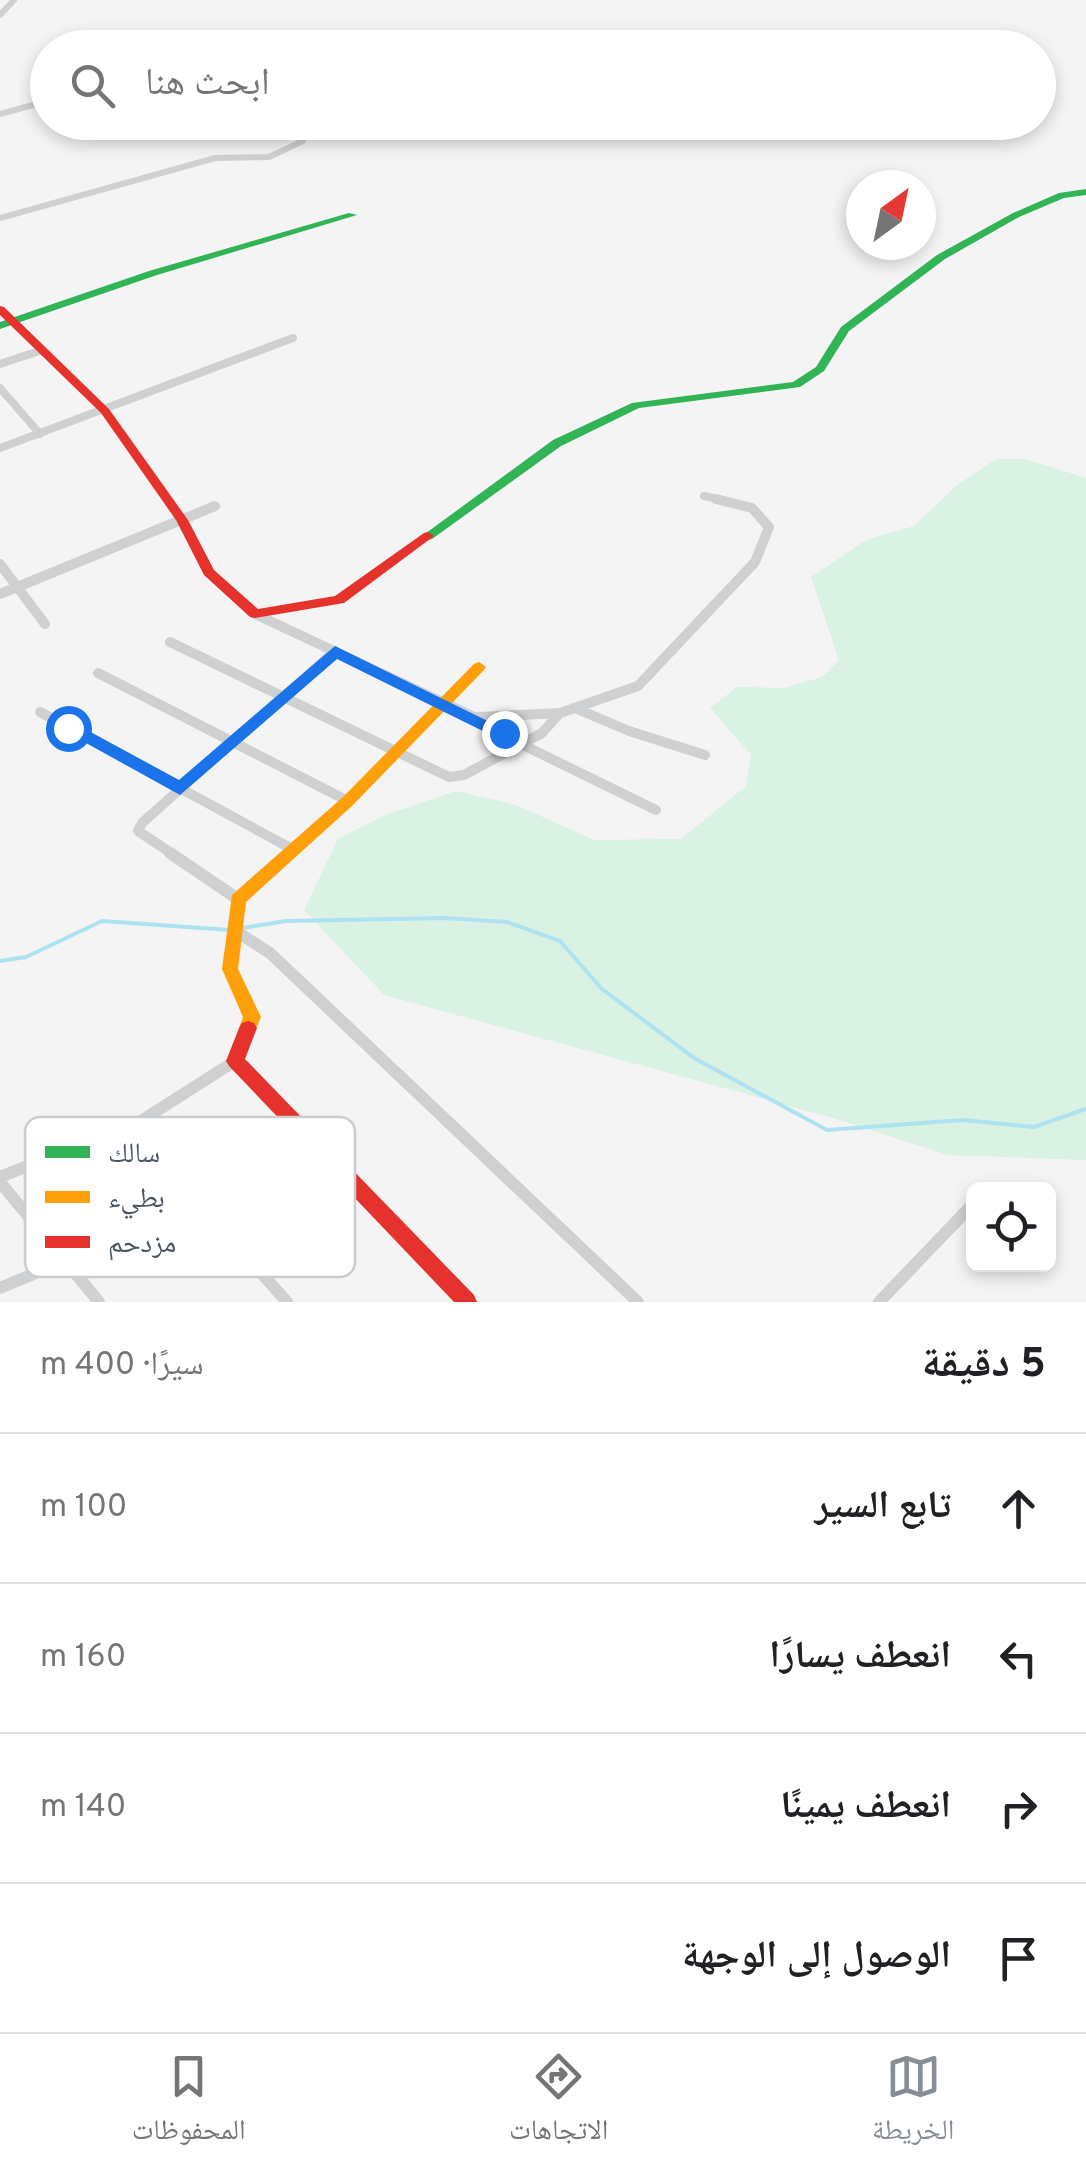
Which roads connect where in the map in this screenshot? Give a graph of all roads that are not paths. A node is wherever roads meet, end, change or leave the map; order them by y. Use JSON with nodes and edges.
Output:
{"nodes":[{"id":1,"x":14,"y":0,"type":"edge"},
{"id":2,"x":0,"y":16,"type":"edge"},
{"id":3,"x":30,"y":105,"type":"edge"},
{"id":4,"x":0,"y":114,"type":"edge"},
{"id":5,"x":304,"y":140,"type":"edge"},
{"id":6,"x":1086,"y":192,"type":"edge"},
{"id":7,"x":352,"y":215,"type":"dead end"},
{"id":8,"x":0,"y":218,"type":"edge"},
{"id":9,"x":0,"y":308,"type":"edge"},
{"id":10,"x":7,"y":324,"type":"edge"},
{"id":11,"x":293,"y":338,"type":"dead end"},
{"id":12,"x":42,"y":350,"type":"junction"},
{"id":13,"x":0,"y":364,"type":"edge"},
{"id":14,"x":0,"y":388,"type":"edge"},
{"id":15,"x":11,"y":401,"type":"junction"},
{"id":16,"x":0,"y":405,"type":"edge"},
{"id":17,"x":105,"y":411,"type":"junction"},
{"id":18,"x":40,"y":434,"type":"junction"},
{"id":19,"x":0,"y":448,"type":"edge"},
{"id":20,"x":704,"y":496,"type":"dead end"},
{"id":21,"x":215,"y":506,"type":"dead end"},
{"id":22,"x":182,"y":520,"type":"junction"},
{"id":23,"x":0,"y":564,"type":"edge"},
{"id":24,"x":17,"y":587,"type":"junction"},
{"id":25,"x":0,"y":594,"type":"edge"},
{"id":26,"x":256,"y":614,"type":"junction"},
{"id":27,"x":45,"y":624,"type":"dead end"},
{"id":28,"x":170,"y":642,"type":"dead end"},
{"id":29,"x":335,"y":651,"type":"junction"},
{"id":30,"x":478,"y":668,"type":"dead end"},
{"id":31,"x":98,"y":673,"type":"dead end"},
{"id":32,"x":284,"y":696,"type":"junction"},
{"id":33,"x":445,"y":702,"type":"junction"},
{"id":34,"x":574,"y":708,"type":"junction"},
{"id":35,"x":40,"y":712,"type":"dead end"},
{"id":36,"x":560,"y":712,"type":"junction"},
{"id":37,"x":475,"y":717,"type":"junction"},
{"id":38,"x":232,"y":744,"type":"junction"},
{"id":39,"x":521,"y":744,"type":"junction"},
{"id":40,"x":396,"y":753,"type":"junction"},
{"id":41,"x":705,"y":755,"type":"dead end"},
{"id":42,"x":180,"y":789,"type":"junction"},
{"id":43,"x":348,"y":802,"type":"junction"},
{"id":44,"x":656,"y":810,"type":"dead end"},
{"id":45,"x":292,"y":849,"type":"junction"},
{"id":46,"x":238,"y":899,"type":"junction"},
{"id":47,"x":234,"y":930,"type":"junction"},
{"id":48,"x":236,"y":1060,"type":"junction"},
{"id":49,"x":148,"y":1117,"type":"edge"},
{"id":50,"x":290,"y":1117,"type":"edge"},
{"id":51,"x":25,"y":1170,"type":"edge"},
{"id":52,"x":0,"y":1180,"type":"edge"},
{"id":53,"x":355,"y":1185,"type":"edge"},
{"id":54,"x":25,"y":1211,"type":"edge"},
{"id":55,"x":966,"y":1212,"type":"edge"},
{"id":56,"x":25,"y":1276,"type":"edge"},
{"id":57,"x":78,"y":1277,"type":"edge"},
{"id":58,"x":264,"y":1277,"type":"edge"},
{"id":59,"x":0,"y":1288,"type":"edge"},
{"id":60,"x":99,"y":1302,"type":"edge"},
{"id":61,"x":286,"y":1302,"type":"edge"},
{"id":62,"x":467,"y":1302,"type":"edge"},
{"id":63,"x":638,"y":1302,"type":"edge"},
{"id":64,"x":880,"y":1302,"type":"edge"}],
"edges":[{"from":1,"to":2,"type":"street"},
{"from":3,"to":4,"type":"street"},
{"from":5,"to":8,"type":"street"},
{"from":6,"to":26,"type":"street"},
{"from":7,"to":10,"type":"street"},
{"from":9,"to":10,"type":"street"},
{"from":10,"to":12,"type":"street"},
{"from":11,"to":17,"type":"street"},
{"from":12,"to":13,"type":"street"},
{"from":12,"to":17,"type":"street"},
{"from":14,"to":15,"type":"street"},
{"from":15,"to":16,"type":"street"},
{"from":15,"to":18,"type":"street"},
{"from":17,"to":18,"type":"street"},
{"from":17,"to":22,"type":"street"},
{"from":18,"to":19,"type":"street"},
{"from":20,"to":34,"type":"street"},
{"from":21,"to":22,"type":"street"},
{"from":22,"to":24,"type":"street"},
{"from":22,"to":26,"type":"street"},
{"from":23,"to":24,"type":"street"},
{"from":24,"to":25,"type":"street"},
{"from":24,"to":27,"type":"street"},
{"from":26,"to":29,"type":"street"},
{"from":28,"to":32,"type":"street"},
{"from":29,"to":32,"type":"street"},
{"from":29,"to":33,"type":"street"},
{"from":30,"to":33,"type":"street"},
{"from":31,"to":38,"type":"street"},
{"from":32,"to":38,"type":"street"},
{"from":32,"to":40,"type":"street"},
{"from":33,"to":37,"type":"street"},
{"from":33,"to":40,"type":"street"},
{"from":34,"to":36,"type":"street"},
{"from":34,"to":41,"type":"street"},
{"from":35,"to":42,"type":"street"},
{"from":36,"to":37,"type":"street"},
{"from":36,"to":39,"type":"street"},
{"from":37,"to":39,"type":"street"},
{"from":38,"to":42,"type":"street"},
{"from":38,"to":43,"type":"street"},
{"from":39,"to":40,"type":"street"},
{"from":39,"to":44,"type":"street"},
{"from":40,"to":43,"type":"street"},
{"from":42,"to":45,"type":"street"},
{"from":42,"to":46,"type":"street"},
{"from":43,"to":45,"type":"street"},
{"from":45,"to":46,"type":"street"},
{"from":46,"to":47,"type":"street"},
{"from":47,"to":48,"type":"street"},
{"from":47,"to":63,"type":"street"},
{"from":48,"to":49,"type":"street"},
{"from":48,"to":50,"type":"street"},
{"from":51,"to":52,"type":"street"},
{"from":52,"to":54,"type":"street"},
{"from":53,"to":62,"type":"street"},
{"from":55,"to":64,"type":"street"},
{"from":56,"to":59,"type":"street"},
{"from":57,"to":60,"type":"street"},
{"from":58,"to":61,"type":"street"}]}
